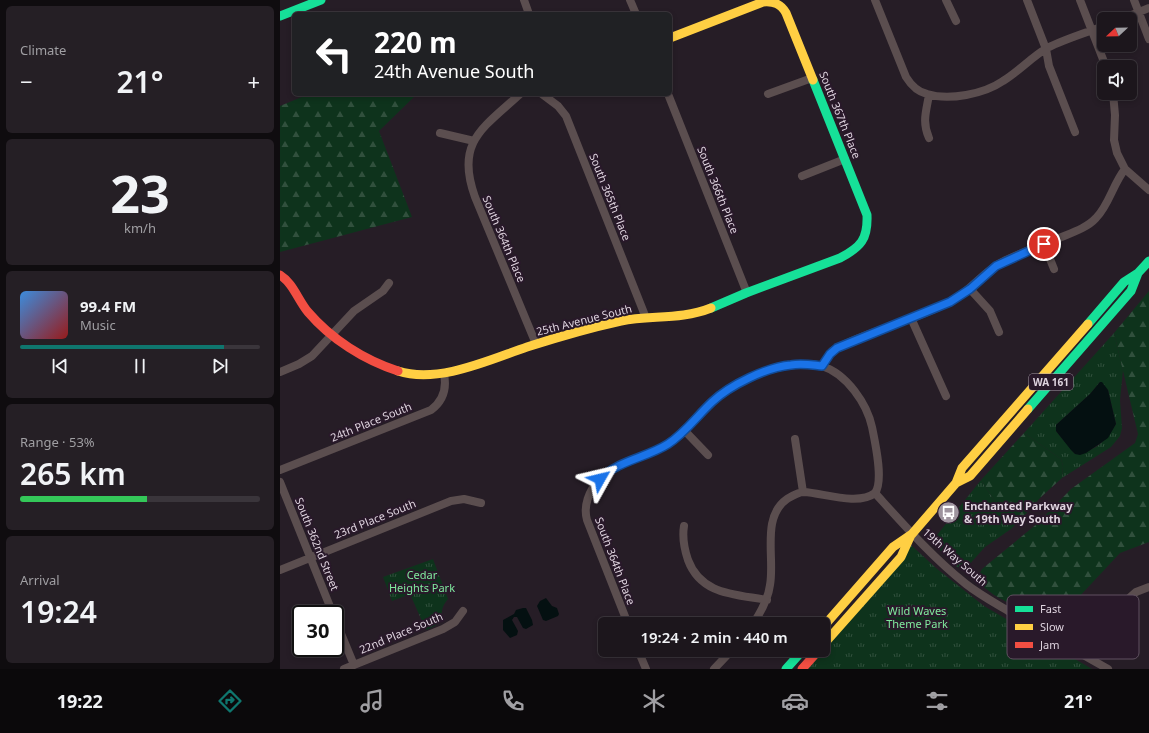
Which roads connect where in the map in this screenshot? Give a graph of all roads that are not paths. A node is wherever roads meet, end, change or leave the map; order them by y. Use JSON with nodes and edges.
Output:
{"nodes":[{"id":1,"x":321,"y":0,"type":"edge"},
{"id":2,"x":524,"y":0,"type":"edge"},
{"id":3,"x":630,"y":0,"type":"edge"},
{"id":4,"x":875,"y":0,"type":"edge"},
{"id":5,"x":946,"y":0,"type":"edge"},
{"id":6,"x":1027,"y":0,"type":"edge"},
{"id":7,"x":1080,"y":0,"type":"edge"},
{"id":8,"x":1134,"y":0,"type":"edge"},
{"id":9,"x":776,"y":1,"type":"edge"},
{"id":10,"x":1149,"y":8,"type":"edge"},
{"id":11,"x":527,"y":12,"type":"edge"},
{"id":12,"x":635,"y":12,"type":"edge"},
{"id":13,"x":1139,"y":12,"type":"junction"},
{"id":14,"x":280,"y":16,"type":"edge"},
{"id":15,"x":956,"y":21,"type":"dead end"},
{"id":16,"x":1097,"y":28,"type":"edge"},
{"id":17,"x":1092,"y":30,"type":"junction"},
{"id":18,"x":672,"y":37,"type":"edge"},
{"id":19,"x":1149,"y":40,"type":"edge"},
{"id":20,"x":1046,"y":49,"type":"junction"},
{"id":21,"x":1103,"y":60,"type":"edge"},
{"id":22,"x":812,"y":78,"type":"junction"},
{"id":23,"x":768,"y":94,"type":"dead end"},
{"id":24,"x":929,"y":95,"type":"junction"},
{"id":25,"x":518,"y":96,"type":"edge"},
{"id":26,"x":545,"y":96,"type":"edge"},
{"id":27,"x":669,"y":96,"type":"edge"},
{"id":28,"x":1114,"y":100,"type":"edge"},
{"id":29,"x":1075,"y":132,"type":"dead end"},
{"id":30,"x":440,"y":133,"type":"dead end"},
{"id":31,"x":929,"y":138,"type":"dead end"},
{"id":32,"x":474,"y":141,"type":"junction"},
{"id":33,"x":845,"y":159,"type":"junction"},
{"id":34,"x":1125,"y":169,"type":"junction"},
{"id":35,"x":802,"y":176,"type":"dead end"},
{"id":36,"x":1149,"y":190,"type":"edge"},
{"id":37,"x":862,"y":244,"type":"joint"},
{"id":38,"x":1044,"y":244,"type":"junction"},
{"id":39,"x":1149,"y":261,"type":"edge"},
{"id":40,"x":1054,"y":269,"type":"dead end"},
{"id":41,"x":280,"y":275,"type":"edge"},
{"id":42,"x":389,"y":283,"type":"dead end"},
{"id":43,"x":970,"y":289,"type":"junction"},
{"id":44,"x":747,"y":293,"type":"junction"},
{"id":45,"x":646,"y":318,"type":"junction"},
{"id":46,"x":911,"y":318,"type":"junction"},
{"id":47,"x":999,"y":332,"type":"dead end"},
{"id":48,"x":333,"y":335,"type":"junction"},
{"id":49,"x":536,"y":344,"type":"junction"},
{"id":50,"x":822,"y":366,"type":"junction"},
{"id":51,"x":280,"y":372,"type":"edge"},
{"id":52,"x":444,"y":374,"type":"junction"},
{"id":53,"x":946,"y":396,"type":"dead end"},
{"id":54,"x":684,"y":430,"type":"junction"},
{"id":55,"x":795,"y":440,"type":"dead end"},
{"id":56,"x":708,"y":455,"type":"dead end"},
{"id":57,"x":280,"y":470,"type":"edge"},
{"id":58,"x":280,"y":482,"type":"edge"},
{"id":59,"x":803,"y":492,"type":"junction"},
{"id":60,"x":875,"y":493,"type":"junction"},
{"id":61,"x":480,"y":503,"type":"dead end"},
{"id":62,"x":684,"y":526,"type":"dead end"},
{"id":63,"x":912,"y":534,"type":"junction"},
{"id":64,"x":310,"y":558,"type":"junction"},
{"id":65,"x":280,"y":570,"type":"edge"},
{"id":66,"x":1149,"y":587,"type":"edge"},
{"id":67,"x":1133,"y":595,"type":"edge"},
{"id":68,"x":767,"y":600,"type":"junction"},
{"id":69,"x":329,"y":605,"type":"edge"},
{"id":70,"x":1007,"y":610,"type":"edge"},
{"id":71,"x":463,"y":611,"type":"dead end"},
{"id":72,"x":625,"y":617,"type":"edge"},
{"id":73,"x":757,"y":617,"type":"edge"},
{"id":74,"x":830,"y":619,"type":"edge"},
{"id":75,"x":830,"y":637,"type":"edge"},
{"id":76,"x":344,"y":641,"type":"edge"},
{"id":77,"x":641,"y":657,"type":"edge"},
{"id":78,"x":725,"y":657,"type":"edge"},
{"id":79,"x":796,"y":657,"type":"edge"},
{"id":80,"x":813,"y":657,"type":"edge"},
{"id":81,"x":1092,"y":660,"type":"edge"},
{"id":82,"x":354,"y":665,"type":"junction"},
{"id":83,"x":344,"y":669,"type":"edge"},
{"id":84,"x":646,"y":669,"type":"edge"},
{"id":85,"x":714,"y":669,"type":"edge"},
{"id":86,"x":786,"y":669,"type":"edge"},
{"id":87,"x":802,"y":669,"type":"edge"},
{"id":88,"x":1108,"y":669,"type":"edge"}],
"edges":[{"from":1,"to":14,"type":"street"},
{"from":2,"to":11,"type":"street"},
{"from":3,"to":12,"type":"street"},
{"from":4,"to":24,"type":"street"},
{"from":5,"to":15,"type":"street"},
{"from":6,"to":20,"type":"street"},
{"from":7,"to":17,"type":"street"},
{"from":8,"to":13,"type":"street"},
{"from":9,"to":18,"type":"street"},
{"from":9,"to":22,"type":"street","name":"South 367th Place"},
{"from":10,"to":13,"type":"street"},
{"from":13,"to":19,"type":"street"},
{"from":16,"to":17,"type":"street"},
{"from":17,"to":20,"type":"street"},
{"from":17,"to":21,"type":"street"},
{"from":20,"to":24,"type":"street"},
{"from":20,"to":29,"type":"street"},
{"from":22,"to":23,"type":"street"},
{"from":22,"to":33,"type":"street","name":"South 367th Place"},
{"from":24,"to":31,"type":"street"},
{"from":25,"to":32,"type":"street"},
{"from":26,"to":45,"type":"street","name":"South 365th Place"},
{"from":27,"to":44,"type":"street","name":"South 366th Place"},
{"from":28,"to":34,"type":"street"},
{"from":30,"to":32,"type":"street"},
{"from":32,"to":49,"type":"street","name":"South 364th Place"},
{"from":33,"to":35,"type":"street"},
{"from":33,"to":37,"type":"street","name":"South 367th Place"},
{"from":34,"to":36,"type":"street"},
{"from":34,"to":38,"type":"street"},
{"from":37,"to":44,"type":"street","name":"25th Avenue South"},
{"from":38,"to":40,"type":"street"},
{"from":38,"to":43,"type":"street"},
{"from":39,"to":63,"type":"street","number":"WA 161"},
{"from":41,"to":48,"type":"street","name":"25th Avenue South"},
{"from":42,"to":48,"type":"street"},
{"from":43,"to":46,"type":"street"},
{"from":43,"to":47,"type":"street"},
{"from":44,"to":45,"type":"street","name":"25th Avenue South"},
{"from":45,"to":49,"type":"street","name":"25th Avenue South"},
{"from":46,"to":50,"type":"street"},
{"from":46,"to":53,"type":"street"},
{"from":48,"to":51,"type":"street"},
{"from":48,"to":52,"type":"street","name":"25th Avenue South"},
{"from":49,"to":52,"type":"street","name":"25th Avenue South"},
{"from":50,"to":54,"type":"street"},
{"from":50,"to":60,"type":"street"},
{"from":52,"to":57,"type":"street","name":"24th Place South"},
{"from":54,"to":56,"type":"street"},
{"from":54,"to":72,"type":"street","name":"South 364th Place"},
{"from":55,"to":59,"type":"street"},
{"from":58,"to":64,"type":"street","name":"South 362nd Street"},
{"from":59,"to":60,"type":"street"},
{"from":59,"to":68,"type":"street"},
{"from":60,"to":63,"type":"street"},
{"from":61,"to":64,"type":"street","name":"23rd Place South"},
{"from":62,"to":68,"type":"street"},
{"from":63,"to":70,"type":"street","name":"19th Way South"},
{"from":63,"to":74,"type":"street","number":"WA 161"},
{"from":63,"to":75,"type":"street","number":"WA 161"},
{"from":64,"to":65,"type":"street","name":"23rd Place South"},
{"from":64,"to":69,"type":"street","name":"South 362nd Street"},
{"from":66,"to":67,"type":"street"},
{"from":68,"to":73,"type":"street"},
{"from":71,"to":82,"type":"street","name":"22nd Place South"},
{"from":76,"to":82,"type":"street"},
{"from":77,"to":84,"type":"street"},
{"from":78,"to":85,"type":"street"},
{"from":79,"to":86,"type":"street"},
{"from":80,"to":87,"type":"street"},
{"from":81,"to":88,"type":"street","name":"19th Way South"},
{"from":82,"to":83,"type":"street","name":"22nd Place South"}]}
